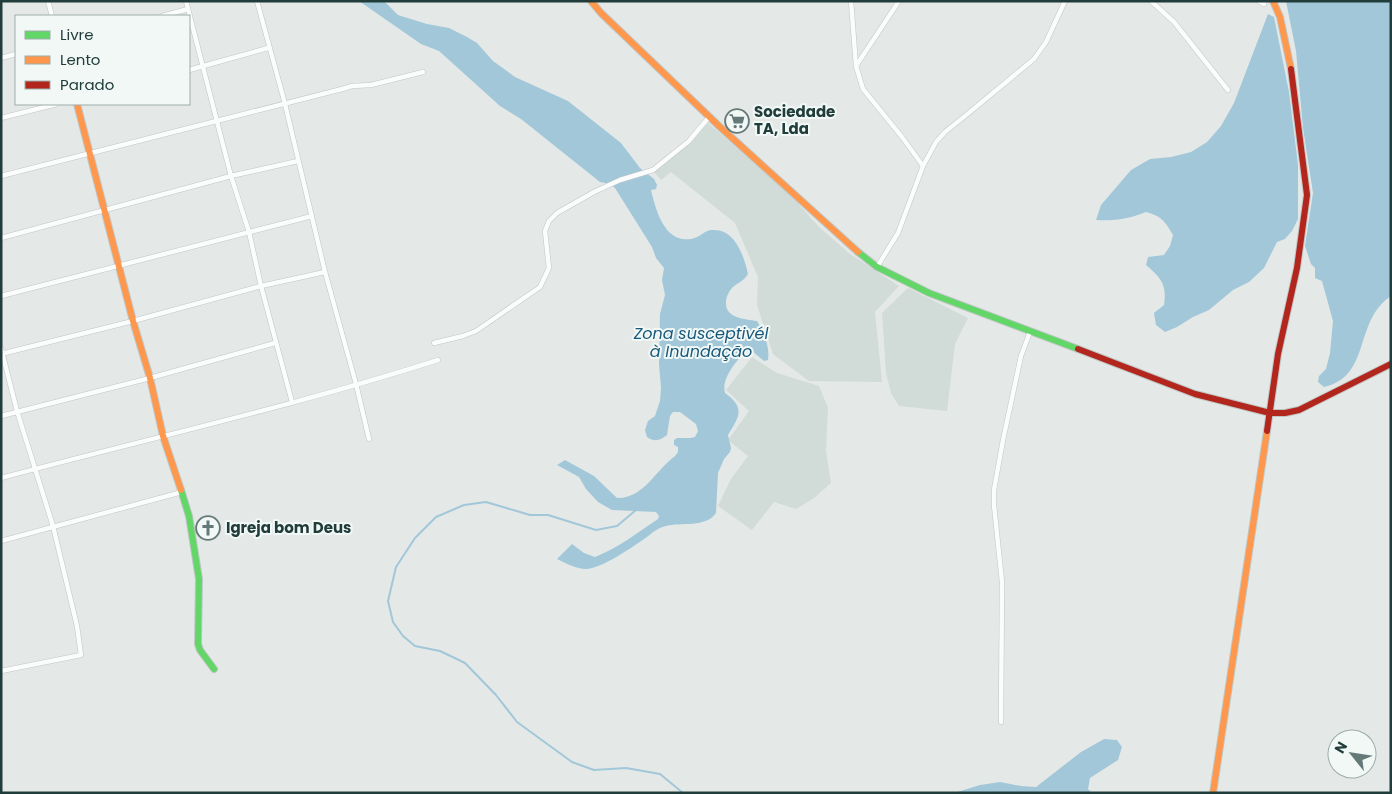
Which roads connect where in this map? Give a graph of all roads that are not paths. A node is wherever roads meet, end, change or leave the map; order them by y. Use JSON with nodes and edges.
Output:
{"nodes":[{"id":1,"x":48,"y":1,"type":"edge"},
{"id":2,"x":186,"y":1,"type":"edge"},
{"id":3,"x":257,"y":1,"type":"edge"},
{"id":4,"x":591,"y":1,"type":"edge"},
{"id":5,"x":851,"y":1,"type":"edge"},
{"id":6,"x":899,"y":1,"type":"edge"},
{"id":7,"x":1065,"y":1,"type":"edge"},
{"id":8,"x":1151,"y":1,"type":"edge"},
{"id":9,"x":1273,"y":1,"type":"edge"},
{"id":10,"x":188,"y":10,"type":"junction"},
{"id":11,"x":52,"y":15,"type":"edge"},
{"id":12,"x":166,"y":15,"type":"edge"},
{"id":13,"x":189,"y":15,"type":"edge"},
{"id":14,"x":190,"y":17,"type":"edge"},
{"id":15,"x":268,"y":48,"type":"junction"},
{"id":16,"x":15,"y":54,"type":"edge"},
{"id":17,"x":1,"y":58,"type":"edge"},
{"id":18,"x":203,"y":66,"type":"junction"},
{"id":19,"x":856,"y":66,"type":"junction"},
{"id":20,"x":190,"y":70,"type":"edge"},
{"id":21,"x":423,"y":72,"type":"dead end"},
{"id":22,"x":1228,"y":90,"type":"dead end"},
{"id":23,"x":285,"y":104,"type":"junction"},
{"id":24,"x":53,"y":105,"type":"edge"},
{"id":25,"x":76,"y":105,"type":"edge"},
{"id":26,"x":709,"y":117,"type":"junction"},
{"id":27,"x":1,"y":118,"type":"edge"},
{"id":28,"x":217,"y":120,"type":"junction"},
{"id":29,"x":89,"y":153,"type":"junction"},
{"id":30,"x":298,"y":161,"type":"junction"},
{"id":31,"x":923,"y":166,"type":"junction"},
{"id":32,"x":1,"y":176,"type":"edge"},
{"id":33,"x":231,"y":176,"type":"junction"},
{"id":34,"x":104,"y":210,"type":"junction"},
{"id":35,"x":312,"y":216,"type":"junction"},
{"id":36,"x":249,"y":232,"type":"junction"},
{"id":37,"x":1,"y":238,"type":"edge"},
{"id":38,"x":119,"y":266,"type":"junction"},
{"id":39,"x":877,"y":267,"type":"junction"},
{"id":40,"x":325,"y":272,"type":"junction"},
{"id":41,"x":261,"y":286,"type":"junction"},
{"id":42,"x":1,"y":296,"type":"edge"},
{"id":43,"x":133,"y":321,"type":"junction"},
{"id":44,"x":1030,"y":332,"type":"junction"},
{"id":45,"x":275,"y":343,"type":"junction"},
{"id":46,"x":434,"y":343,"type":"dead end"},
{"id":47,"x":1,"y":348,"type":"edge"},
{"id":48,"x":2,"y":354,"type":"edge"},
{"id":49,"x":438,"y":360,"type":"dead end"},
{"id":50,"x":1391,"y":364,"type":"edge"},
{"id":51,"x":150,"y":378,"type":"junction"},
{"id":52,"x":356,"y":384,"type":"junction"},
{"id":53,"x":292,"y":402,"type":"junction"},
{"id":54,"x":17,"y":411,"type":"junction"},
{"id":55,"x":1270,"y":413,"type":"junction"},
{"id":56,"x":1,"y":416,"type":"edge"},
{"id":57,"x":163,"y":436,"type":"junction"},
{"id":58,"x":370,"y":439,"type":"dead end"},
{"id":59,"x":35,"y":469,"type":"junction"},
{"id":60,"x":1,"y":478,"type":"edge"},
{"id":61,"x":182,"y":492,"type":"junction"},
{"id":62,"x":53,"y":526,"type":"junction"},
{"id":63,"x":1,"y":541,"type":"edge"},
{"id":64,"x":214,"y":669,"type":"dead end"},
{"id":65,"x":1,"y":671,"type":"edge"},
{"id":66,"x":1001,"y":722,"type":"dead end"},
{"id":67,"x":1214,"y":793,"type":"edge"}],
"edges":[{"from":1,"to":11,"type":"street"},
{"from":2,"to":10,"type":"street"},
{"from":3,"to":15,"type":"street"},
{"from":4,"to":26,"type":"main road"},
{"from":5,"to":19,"type":"street"},
{"from":6,"to":19,"type":"street"},
{"from":7,"to":31,"type":"street"},
{"from":8,"to":22,"type":"street"},
{"from":9,"to":55,"type":"main road"},
{"from":10,"to":12,"type":"street"},
{"from":10,"to":13,"type":"street"},
{"from":14,"to":18,"type":"street"},
{"from":15,"to":18,"type":"street"},
{"from":15,"to":23,"type":"street"},
{"from":16,"to":17,"type":"street"},
{"from":18,"to":20,"type":"street"},
{"from":18,"to":28,"type":"street"},
{"from":19,"to":31,"type":"street"},
{"from":21,"to":23,"type":"street"},
{"from":23,"to":28,"type":"street"},
{"from":23,"to":30,"type":"street"},
{"from":24,"to":27,"type":"street"},
{"from":25,"to":29,"type":"main road"},
{"from":26,"to":39,"type":"main road"},
{"from":26,"to":46,"type":"street"},
{"from":28,"to":29,"type":"street"},
{"from":28,"to":33,"type":"street"},
{"from":29,"to":32,"type":"street"},
{"from":29,"to":34,"type":"main road"},
{"from":30,"to":33,"type":"street"},
{"from":30,"to":35,"type":"street"},
{"from":31,"to":39,"type":"street"},
{"from":33,"to":34,"type":"street"},
{"from":33,"to":36,"type":"street"},
{"from":34,"to":37,"type":"street"},
{"from":34,"to":38,"type":"main road"},
{"from":35,"to":36,"type":"street"},
{"from":35,"to":40,"type":"street"},
{"from":36,"to":38,"type":"street"},
{"from":36,"to":41,"type":"street"},
{"from":38,"to":42,"type":"street"},
{"from":38,"to":43,"type":"main road"},
{"from":39,"to":44,"type":"main road"},
{"from":40,"to":41,"type":"street"},
{"from":40,"to":52,"type":"street"},
{"from":41,"to":43,"type":"street"},
{"from":41,"to":45,"type":"street"},
{"from":43,"to":48,"type":"street"},
{"from":43,"to":51,"type":"main road"},
{"from":44,"to":55,"type":"main road"},
{"from":44,"to":66,"type":"street"},
{"from":45,"to":51,"type":"street"},
{"from":45,"to":53,"type":"street"},
{"from":47,"to":48,"type":"street"},
{"from":48,"to":54,"type":"street"},
{"from":49,"to":52,"type":"street"},
{"from":50,"to":55,"type":"main road"},
{"from":51,"to":54,"type":"street"},
{"from":51,"to":57,"type":"main road"},
{"from":52,"to":53,"type":"street"},
{"from":52,"to":58,"type":"street"},
{"from":53,"to":57,"type":"street"},
{"from":54,"to":56,"type":"street"},
{"from":54,"to":59,"type":"street"},
{"from":55,"to":67,"type":"main road"},
{"from":57,"to":59,"type":"street"},
{"from":57,"to":61,"type":"main road"},
{"from":59,"to":60,"type":"street"},
{"from":59,"to":62,"type":"street"},
{"from":61,"to":62,"type":"street"},
{"from":61,"to":64,"type":"main road"},
{"from":62,"to":63,"type":"street"},
{"from":62,"to":65,"type":"street"}]}
